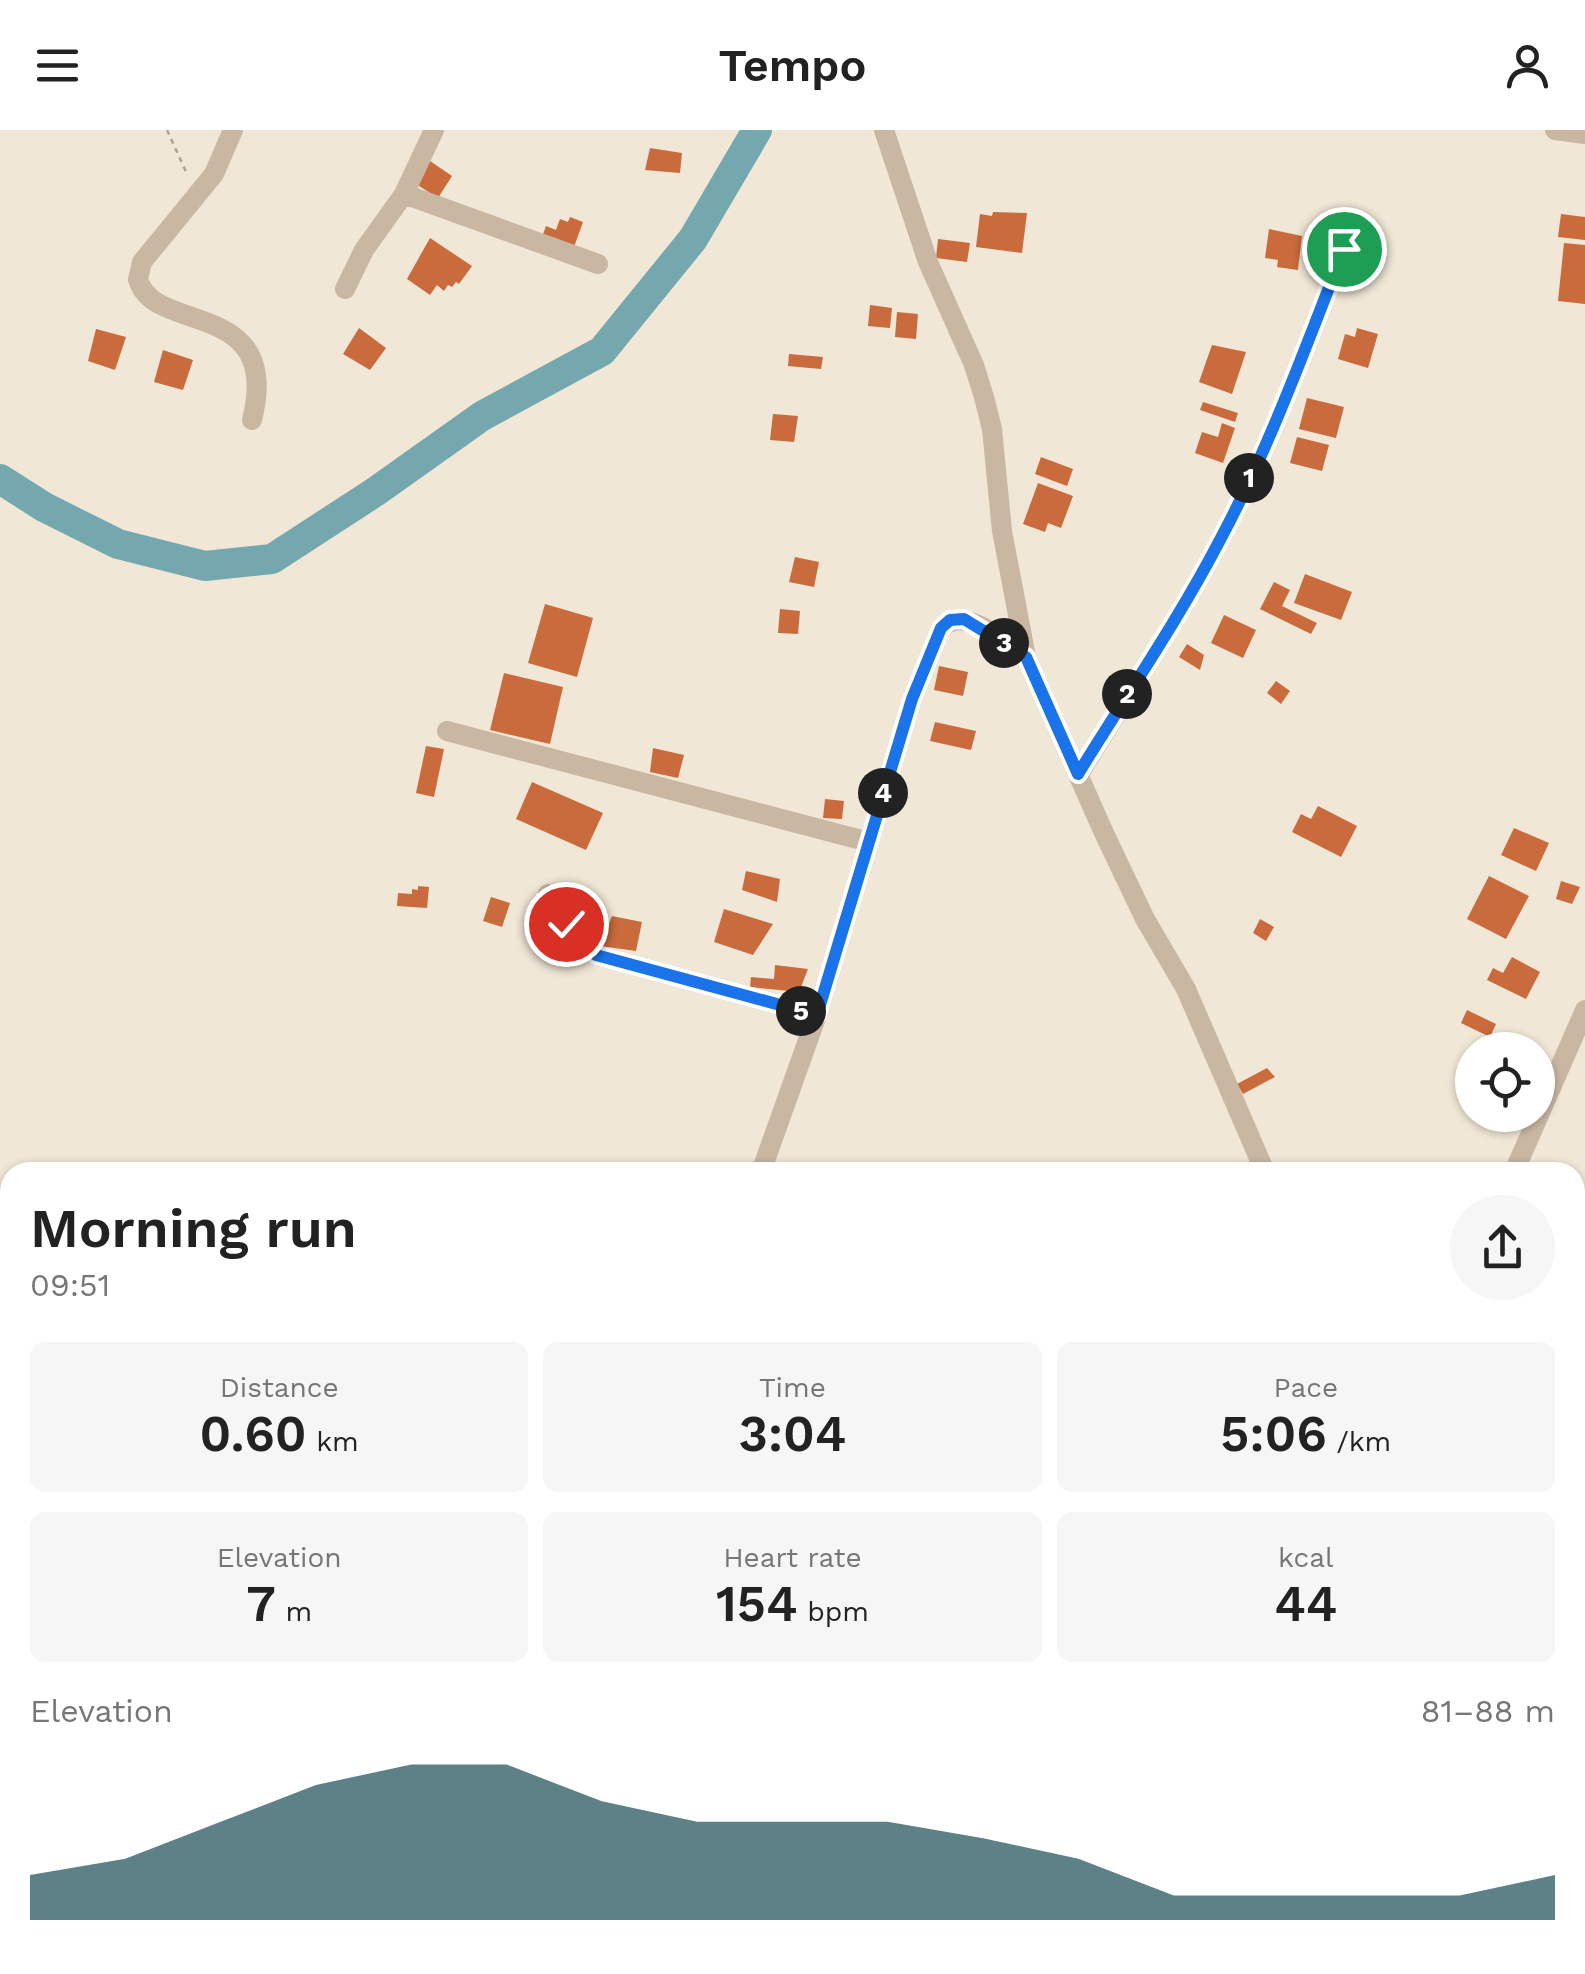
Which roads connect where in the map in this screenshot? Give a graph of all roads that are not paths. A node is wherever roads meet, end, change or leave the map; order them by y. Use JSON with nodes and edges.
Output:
{"nodes":[{"id":1,"x":233,"y":130,"type":"edge"},
{"id":2,"x":434,"y":130,"type":"edge"},
{"id":3,"x":884,"y":130,"type":"edge"},
{"id":4,"x":1555,"y":130,"type":"edge"},
{"id":5,"x":1585,"y":134,"type":"edge"},
{"id":6,"x":404,"y":194,"type":"junction"},
{"id":7,"x":1344,"y":249,"type":"dead end"},
{"id":8,"x":598,"y":264,"type":"dead end"},
{"id":9,"x":345,"y":289,"type":"dead end"},
{"id":10,"x":252,"y":420,"type":"dead end"},
{"id":11,"x":1026,"y":657,"type":"junction"},
{"id":12,"x":447,"y":731,"type":"dead end"},
{"id":13,"x":1078,"y":774,"type":"junction"},
{"id":14,"x":868,"y":842,"type":"junction"},
{"id":15,"x":548,"y":894,"type":"dead end"},
{"id":16,"x":1585,"y":1010,"type":"edge"},
{"id":17,"x":817,"y":1015,"type":"junction"},
{"id":18,"x":764,"y":1162,"type":"edge"},
{"id":19,"x":1261,"y":1162,"type":"edge"},
{"id":20,"x":1518,"y":1162,"type":"edge"}],
"edges":[{"from":1,"to":10,"type":"street"},
{"from":2,"to":6,"type":"street"},
{"from":3,"to":11,"type":"street"},
{"from":4,"to":5,"type":"street"},
{"from":6,"to":8,"type":"street"},
{"from":6,"to":9,"type":"street"},
{"from":7,"to":13,"type":"street"},
{"from":11,"to":13,"type":"street"},
{"from":11,"to":14,"type":"street"},
{"from":12,"to":14,"type":"street"},
{"from":13,"to":19,"type":"street"},
{"from":14,"to":17,"type":"street"},
{"from":15,"to":17,"type":"street"},
{"from":16,"to":20,"type":"street"},
{"from":17,"to":18,"type":"street"}]}
